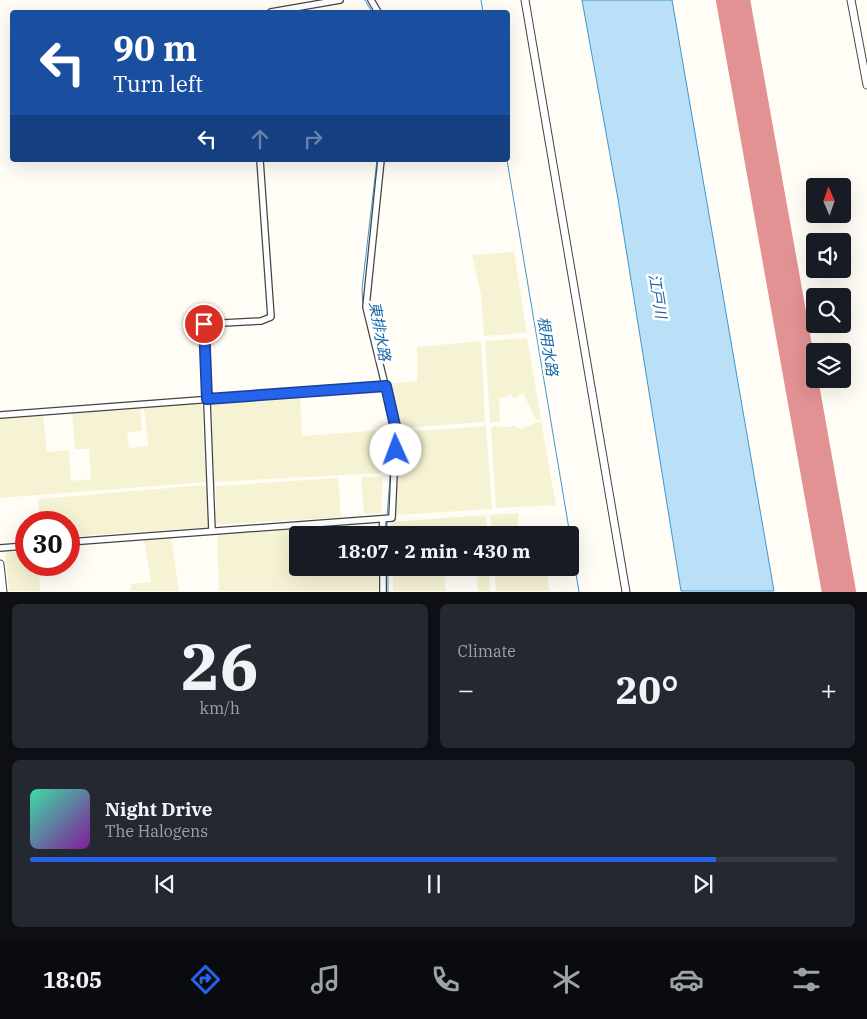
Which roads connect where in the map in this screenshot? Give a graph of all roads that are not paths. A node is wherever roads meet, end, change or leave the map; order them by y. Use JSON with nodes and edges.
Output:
{"nodes":[{"id":1,"x":340,"y":0,"type":"edge"},
{"id":2,"x":525,"y":0,"type":"edge"},
{"id":3,"x":852,"y":0,"type":"edge"},
{"id":4,"x":282,"y":10,"type":"edge"},
{"id":5,"x":867,"y":85,"type":"edge"},
{"id":6,"x":260,"y":162,"type":"edge"},
{"id":7,"x":381,"y":162,"type":"edge"},
{"id":8,"x":386,"y":386,"type":"junction"},
{"id":9,"x":207,"y":399,"type":"junction"},
{"id":10,"x":0,"y":415,"type":"edge"},
{"id":11,"x":386,"y":519,"type":"junction"},
{"id":12,"x":384,"y":526,"type":"edge"},
{"id":13,"x":212,"y":531,"type":"junction"},
{"id":14,"x":80,"y":541,"type":"edge"},
{"id":15,"x":15,"y":547,"type":"edge"},
{"id":16,"x":0,"y":548,"type":"edge"},
{"id":17,"x":0,"y":564,"type":"edge"},
{"id":18,"x":383,"y":576,"type":"edge"},
{"id":19,"x":4,"y":592,"type":"edge"},
{"id":20,"x":383,"y":592,"type":"edge"},
{"id":21,"x":626,"y":592,"type":"edge"}],
"edges":[{"from":1,"to":4,"type":"street"},
{"from":2,"to":21,"type":"street"},
{"from":3,"to":5,"type":"street"},
{"from":6,"to":9,"type":"street"},
{"from":7,"to":8,"type":"street"},
{"from":8,"to":9,"type":"street"},
{"from":8,"to":11,"type":"street"},
{"from":9,"to":10,"type":"street"},
{"from":9,"to":13,"type":"street"},
{"from":11,"to":12,"type":"street"},
{"from":11,"to":13,"type":"street"},
{"from":13,"to":14,"type":"street"},
{"from":15,"to":16,"type":"street"},
{"from":17,"to":19,"type":"street"},
{"from":18,"to":20,"type":"street"}]}
